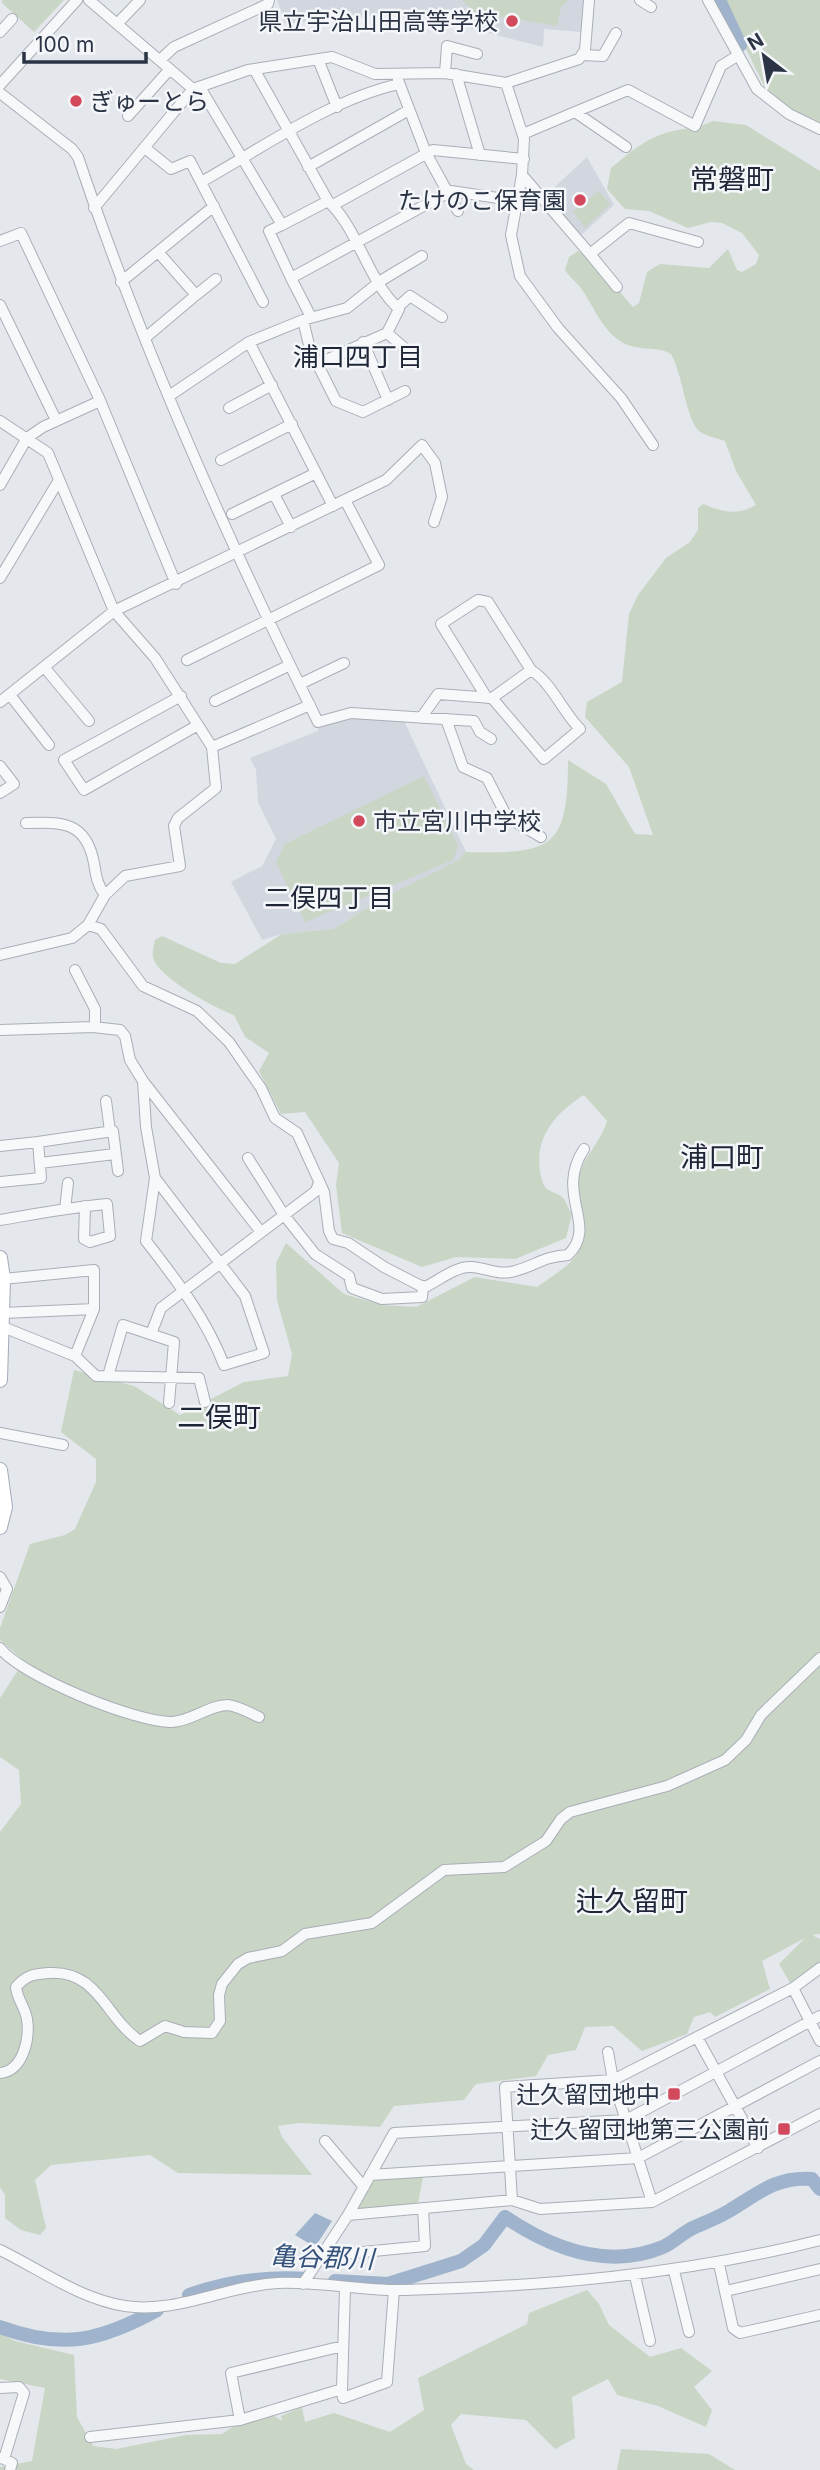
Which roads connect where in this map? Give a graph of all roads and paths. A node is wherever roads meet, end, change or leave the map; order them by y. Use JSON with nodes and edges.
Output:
{"nodes":[{"id":1,"x":77,"y":0,"type":"edge"},
{"id":2,"x":89,"y":0,"type":"edge"},
{"id":3,"x":140,"y":0,"type":"edge"},
{"id":4,"x":269,"y":0,"type":"edge"},
{"id":5,"x":589,"y":0,"type":"edge"},
{"id":6,"x":640,"y":0,"type":"edge"},
{"id":7,"x":708,"y":0,"type":"edge"},
{"id":8,"x":651,"y":7,"type":"dead end"},
{"id":9,"x":12,"y":19,"type":"dead end"},
{"id":10,"x":117,"y":24,"type":"junction"},
{"id":11,"x":0,"y":32,"type":"edge"},
{"id":12,"x":616,"y":33,"type":"dead end"},
{"id":13,"x":477,"y":54,"type":"dead end"},
{"id":14,"x":583,"y":55,"type":"junction"},
{"id":15,"x":737,"y":56,"type":"junction"},
{"id":16,"x":318,"y":59,"type":"junction"},
{"id":17,"x":160,"y":60,"type":"junction"},
{"id":18,"x":170,"y":69,"type":"junction"},
{"id":19,"x":254,"y":69,"type":"junction"},
{"id":20,"x":451,"y":74,"type":"junction"},
{"id":21,"x":398,"y":79,"type":"junction"},
{"id":22,"x":506,"y":83,"type":"junction"},
{"id":23,"x":0,"y":85,"type":"edge"},
{"id":24,"x":197,"y":89,"type":"junction"},
{"id":25,"x":0,"y":93,"type":"edge"},
{"id":26,"x":337,"y":107,"type":"junction"},
{"id":27,"x":409,"y":110,"type":"junction"},
{"id":28,"x":575,"y":112,"type":"junction"},
{"id":29,"x":128,"y":116,"type":"dead end"},
{"id":30,"x":820,"y":129,"type":"edge"},
{"id":31,"x":289,"y":132,"type":"junction"},
{"id":32,"x":523,"y":134,"type":"junction"},
{"id":33,"x":626,"y":147,"type":"dead end"},
{"id":34,"x":145,"y":148,"type":"junction"},
{"id":35,"x":426,"y":153,"type":"junction"},
{"id":36,"x":480,"y":155,"type":"junction"},
{"id":37,"x":243,"y":159,"type":"junction"},
{"id":38,"x":524,"y":159,"type":"junction"},
{"id":39,"x":309,"y":167,"type":"junction"},
{"id":40,"x":522,"y":175,"type":"junction"},
{"id":41,"x":201,"y":182,"type":"junction"},
{"id":42,"x":449,"y":193,"type":"junction"},
{"id":43,"x":518,"y":201,"type":"junction"},
{"id":44,"x":330,"y":203,"type":"junction"},
{"id":45,"x":214,"y":206,"type":"junction"},
{"id":46,"x":94,"y":208,"type":"junction"},
{"id":47,"x":458,"y":211,"type":"dead end"},
{"id":48,"x":282,"y":225,"type":"junction"},
{"id":49,"x":0,"y":241,"type":"edge"},
{"id":50,"x":698,"y":242,"type":"dead end"},
{"id":51,"x":357,"y":245,"type":"junction"},
{"id":52,"x":159,"y":252,"type":"junction"},
{"id":53,"x":590,"y":254,"type":"junction"},
{"id":54,"x":422,"y":256,"type":"dead end"},
{"id":55,"x":290,"y":278,"type":"junction"},
{"id":56,"x":216,"y":279,"type":"dead end"},
{"id":57,"x":121,"y":282,"type":"junction"},
{"id":58,"x":378,"y":283,"type":"junction"},
{"id":59,"x":617,"y":287,"type":"dead end"},
{"id":60,"x":196,"y":295,"type":"junction"},
{"id":61,"x":263,"y":302,"type":"dead end"},
{"id":62,"x":0,"y":306,"type":"edge"},
{"id":63,"x":398,"y":307,"type":"junction"},
{"id":64,"x":442,"y":317,"type":"dead end"},
{"id":65,"x":307,"y":319,"type":"junction"},
{"id":66,"x":387,"y":333,"type":"junction"},
{"id":67,"x":145,"y":338,"type":"junction"},
{"id":68,"x":249,"y":342,"type":"junction"},
{"id":69,"x":363,"y":342,"type":"junction"},
{"id":70,"x":414,"y":356,"type":"dead end"},
{"id":71,"x":317,"y":364,"type":"junction"},
{"id":72,"x":272,"y":385,"type":"junction"},
{"id":73,"x":405,"y":391,"type":"dead end"},
{"id":74,"x":169,"y":396,"type":"junction"},
{"id":75,"x":388,"y":400,"type":"junction"},
{"id":76,"x":100,"y":401,"type":"junction"},
{"id":77,"x":229,"y":408,"type":"dead end"},
{"id":78,"x":56,"y":420,"type":"junction"},
{"id":79,"x":0,"y":421,"type":"edge"},
{"id":80,"x":292,"y":424,"type":"junction"},
{"id":81,"x":27,"y":438,"type":"junction"},
{"id":82,"x":653,"y":445,"type":"dead end"},
{"id":83,"x":221,"y":460,"type":"dead end"},
{"id":84,"x":316,"y":473,"type":"junction"},
{"id":85,"x":59,"y":480,"type":"junction"},
{"id":86,"x":0,"y":485,"type":"edge"},
{"id":87,"x":274,"y":494,"type":"junction"},
{"id":88,"x":345,"y":500,"type":"junction"},
{"id":89,"x":333,"y":506,"type":"junction"},
{"id":90,"x":232,"y":514,"type":"dead end"},
{"id":91,"x":434,"y":522,"type":"dead end"},
{"id":92,"x":290,"y":527,"type":"junction"},
{"id":93,"x":236,"y":554,"type":"junction"},
{"id":94,"x":0,"y":578,"type":"edge"},
{"id":95,"x":176,"y":584,"type":"junction"},
{"id":96,"x":114,"y":611,"type":"junction"},
{"id":97,"x":268,"y":622,"type":"junction"},
{"id":98,"x":187,"y":660,"type":"dead end"},
{"id":99,"x":344,"y":663,"type":"dead end"},
{"id":100,"x":290,"y":665,"type":"junction"},
{"id":101,"x":45,"y":668,"type":"junction"},
{"id":102,"x":531,"y":670,"type":"junction"},
{"id":103,"x":300,"y":684,"type":"junction"},
{"id":104,"x":10,"y":695,"type":"junction"},
{"id":105,"x":181,"y":695,"type":"junction"},
{"id":106,"x":490,"y":698,"type":"junction"},
{"id":107,"x":215,"y":701,"type":"dead end"},
{"id":108,"x":0,"y":702,"type":"edge"},
{"id":109,"x":310,"y":705,"type":"junction"},
{"id":110,"x":422,"y":718,"type":"junction"},
{"id":111,"x":446,"y":719,"type":"junction"},
{"id":112,"x":89,"y":720,"type":"dead end"},
{"id":113,"x":198,"y":724,"type":"junction"},
{"id":114,"x":491,"y":739,"type":"dead end"},
{"id":115,"x":49,"y":745,"type":"dead end"},
{"id":116,"x":212,"y":747,"type":"junction"},
{"id":117,"x":0,"y":766,"type":"edge"},
{"id":118,"x":0,"y":793,"type":"edge"},
{"id":119,"x":26,"y":824,"type":"dead end"},
{"id":120,"x":541,"y":837,"type":"dead end"},
{"id":121,"x":105,"y":895,"type":"junction"},
{"id":122,"x":88,"y":925,"type":"junction"},
{"id":123,"x":0,"y":955,"type":"edge"},
{"id":124,"x":75,"y":970,"type":"dead end"},
{"id":125,"x":95,"y":1027,"type":"junction"},
{"id":126,"x":0,"y":1030,"type":"edge"},
{"id":127,"x":143,"y":1081,"type":"junction"},
{"id":128,"x":106,"y":1101,"type":"dead end"},
{"id":129,"x":110,"y":1131,"type":"junction"},
{"id":130,"x":76,"y":1136,"type":"junction"},
{"id":131,"x":38,"y":1142,"type":"junction"},
{"id":132,"x":0,"y":1146,"type":"edge"},
{"id":133,"x":584,"y":1149,"type":"dead end"},
{"id":134,"x":115,"y":1154,"type":"junction"},
{"id":135,"x":79,"y":1158,"type":"junction"},
{"id":136,"x":248,"y":1158,"type":"dead end"},
{"id":137,"x":40,"y":1163,"type":"junction"},
{"id":138,"x":118,"y":1171,"type":"dead end"},
{"id":139,"x":155,"y":1178,"type":"junction"},
{"id":140,"x":0,"y":1182,"type":"edge"},
{"id":141,"x":68,"y":1183,"type":"dead end"},
{"id":142,"x":318,"y":1185,"type":"junction"},
{"id":143,"x":85,"y":1206,"type":"dead end"},
{"id":144,"x":65,"y":1209,"type":"junction"},
{"id":145,"x":284,"y":1215,"type":"junction"},
{"id":146,"x":0,"y":1220,"type":"edge"},
{"id":147,"x":261,"y":1232,"type":"junction"},
{"id":148,"x":0,"y":1258,"type":"edge"},
{"id":149,"x":220,"y":1264,"type":"junction"},
{"id":150,"x":4,"y":1279,"type":"junction"},
{"id":151,"x":423,"y":1286,"type":"junction"},
{"id":152,"x":185,"y":1291,"type":"junction"},
{"id":153,"x":94,"y":1308,"type":"junction"},
{"id":154,"x":3,"y":1320,"type":"junction"},
{"id":155,"x":151,"y":1334,"type":"junction"},
{"id":156,"x":75,"y":1356,"type":"junction"},
{"id":157,"x":107,"y":1376,"type":"junction"},
{"id":158,"x":169,"y":1377,"type":"junction"},
{"id":159,"x":0,"y":1380,"type":"edge"},
{"id":160,"x":205,"y":1402,"type":"dead end"},
{"id":161,"x":169,"y":1403,"type":"dead end"},
{"id":162,"x":0,"y":1433,"type":"edge"},
{"id":163,"x":63,"y":1445,"type":"dead end"},
{"id":164,"x":0,"y":1470,"type":"edge"},
{"id":165,"x":0,"y":1527,"type":"edge"},
{"id":166,"x":0,"y":1577,"type":"edge"},
{"id":167,"x":0,"y":1606,"type":"edge"},
{"id":168,"x":0,"y":1648,"type":"edge"},
{"id":169,"x":820,"y":1658,"type":"edge"},
{"id":170,"x":259,"y":1717,"type":"dead end"},
{"id":171,"x":820,"y":1968,"type":"edge"},
{"id":172,"x":793,"y":1988,"type":"junction"},
{"id":173,"x":815,"y":2019,"type":"edge"},
{"id":174,"x":698,"y":2039,"type":"junction"},
{"id":175,"x":820,"y":2041,"type":"edge"},
{"id":176,"x":608,"y":2052,"type":"dead end"},
{"id":177,"x":820,"y":2061,"type":"edge"},
{"id":178,"x":716,"y":2071,"type":"junction"},
{"id":179,"x":0,"y":2073,"type":"edge"},
{"id":180,"x":613,"y":2080,"type":"junction"},
{"id":181,"x":736,"y":2107,"type":"junction"},
{"id":182,"x":820,"y":2114,"type":"edge"},
{"id":183,"x":626,"y":2120,"type":"junction"},
{"id":184,"x":508,"y":2128,"type":"junction"},
{"id":185,"x":325,"y":2141,"type":"dead end"},
{"id":186,"x":758,"y":2148,"type":"junction"},
{"id":187,"x":638,"y":2158,"type":"junction"},
{"id":188,"x":510,"y":2166,"type":"junction"},
{"id":189,"x":370,"y":2175,"type":"junction"},
{"id":190,"x":364,"y":2187,"type":"junction"},
{"id":191,"x":512,"y":2200,"type":"junction"},
{"id":192,"x":652,"y":2202,"type":"junction"},
{"id":193,"x":423,"y":2208,"type":"junction"},
{"id":194,"x":348,"y":2215,"type":"junction"},
{"id":195,"x":820,"y":2240,"type":"edge"},
{"id":196,"x":0,"y":2250,"type":"edge"},
{"id":197,"x":322,"y":2256,"type":"junction"},
{"id":198,"x":719,"y":2264,"type":"junction"},
{"id":199,"x":820,"y":2269,"type":"edge"},
{"id":200,"x":674,"y":2271,"type":"junction"},
{"id":201,"x":635,"y":2276,"type":"junction"},
{"id":202,"x":306,"y":2280,"type":"junction"},
{"id":203,"x":345,"y":2288,"type":"junction"},
{"id":204,"x":394,"y":2290,"type":"junction"},
{"id":205,"x":726,"y":2291,"type":"junction"},
{"id":206,"x":820,"y":2315,"type":"edge"},
{"id":207,"x":689,"y":2332,"type":"dead end"},
{"id":208,"x":650,"y":2341,"type":"dead end"},
{"id":209,"x":343,"y":2346,"type":"junction"},
{"id":210,"x":0,"y":2388,"type":"edge"},
{"id":211,"x":342,"y":2389,"type":"junction"},
{"id":212,"x":240,"y":2420,"type":"junction"},
{"id":213,"x":90,"y":2437,"type":"dead end"},
{"id":214,"x":2,"y":2458,"type":"edge"},
{"id":215,"x":10,"y":2470,"type":"edge"}],
"edges":[{"from":1,"to":23,"type":"street"},
{"from":2,"to":10,"type":"street"},
{"from":3,"to":10,"type":"street"},
{"from":4,"to":17,"type":"street"},
{"from":5,"to":14,"type":"street"},
{"from":6,"to":8,"type":"street"},
{"from":7,"to":15,"type":"street"},
{"from":9,"to":11,"type":"street"},
{"from":10,"to":17,"type":"street"},
{"from":12,"to":14,"type":"street"},
{"from":13,"to":20,"type":"street"},
{"from":14,"to":22,"type":"street"},
{"from":15,"to":28,"type":"street"},
{"from":15,"to":30,"type":"street"},
{"from":16,"to":19,"type":"street"},
{"from":16,"to":21,"type":"street"},
{"from":16,"to":26,"type":"street"},
{"from":17,"to":18,"type":"street"},
{"from":18,"to":24,"type":"street"},
{"from":18,"to":29,"type":"street"},
{"from":19,"to":24,"type":"street"},
{"from":19,"to":31,"type":"street"},
{"from":20,"to":21,"type":"street"},
{"from":20,"to":22,"type":"street"},
{"from":20,"to":36,"type":"street"},
{"from":21,"to":26,"type":"street"},
{"from":21,"to":27,"type":"street"},
{"from":22,"to":32,"type":"street"},
{"from":24,"to":34,"type":"street"},
{"from":24,"to":37,"type":"street"},
{"from":25,"to":46,"type":"street"},
{"from":26,"to":31,"type":"street"},
{"from":27,"to":35,"type":"street"},
{"from":27,"to":39,"type":"street"},
{"from":28,"to":32,"type":"street"},
{"from":28,"to":33,"type":"street"},
{"from":31,"to":37,"type":"street"},
{"from":31,"to":39,"type":"street"},
{"from":32,"to":38,"type":"street"},
{"from":34,"to":41,"type":"street"},
{"from":34,"to":46,"type":"street"},
{"from":35,"to":36,"type":"street"},
{"from":35,"to":42,"type":"street"},
{"from":35,"to":44,"type":"street"},
{"from":36,"to":38,"type":"street"},
{"from":37,"to":41,"type":"street"},
{"from":37,"to":48,"type":"street"},
{"from":38,"to":40,"type":"street"},
{"from":39,"to":44,"type":"street"},
{"from":40,"to":43,"type":"street"},
{"from":40,"to":53,"type":"street"},
{"from":41,"to":45,"type":"street"},
{"from":42,"to":43,"type":"street"},
{"from":42,"to":47,"type":"street"},
{"from":42,"to":51,"type":"street"},
{"from":43,"to":82,"type":"street"},
{"from":44,"to":48,"type":"street"},
{"from":44,"to":51,"type":"street"},
{"from":45,"to":52,"type":"street"},
{"from":45,"to":61,"type":"street"},
{"from":46,"to":57,"type":"street"},
{"from":48,"to":55,"type":"street"},
{"from":49,"to":76,"type":"street"},
{"from":50,"to":53,"type":"street"},
{"from":51,"to":55,"type":"street"},
{"from":51,"to":58,"type":"street"},
{"from":52,"to":57,"type":"street"},
{"from":52,"to":60,"type":"street"},
{"from":53,"to":59,"type":"street"},
{"from":54,"to":58,"type":"street"},
{"from":55,"to":65,"type":"street"},
{"from":56,"to":60,"type":"street"},
{"from":57,"to":67,"type":"street"},
{"from":58,"to":63,"type":"street"},
{"from":58,"to":65,"type":"street"},
{"from":60,"to":67,"type":"street"},
{"from":62,"to":78,"type":"street"},
{"from":63,"to":64,"type":"street"},
{"from":63,"to":66,"type":"street"},
{"from":65,"to":68,"type":"street"},
{"from":65,"to":71,"type":"street"},
{"from":66,"to":69,"type":"street"},
{"from":66,"to":70,"type":"street"},
{"from":67,"to":74,"type":"street"},
{"from":68,"to":72,"type":"street"},
{"from":68,"to":74,"type":"street"},
{"from":69,"to":71,"type":"street"},
{"from":69,"to":75,"type":"street"},
{"from":71,"to":75,"type":"street"},
{"from":72,"to":77,"type":"street"},
{"from":72,"to":80,"type":"street"},
{"from":73,"to":75,"type":"street"},
{"from":74,"to":93,"type":"street"},
{"from":76,"to":78,"type":"street"},
{"from":76,"to":95,"type":"street"},
{"from":78,"to":81,"type":"street"},
{"from":79,"to":81,"type":"street"},
{"from":80,"to":83,"type":"street"},
{"from":80,"to":84,"type":"street"},
{"from":81,"to":85,"type":"street"},
{"from":81,"to":86,"type":"street"},
{"from":84,"to":87,"type":"street"},
{"from":84,"to":89,"type":"street"},
{"from":85,"to":94,"type":"street"},
{"from":85,"to":96,"type":"street"},
{"from":87,"to":90,"type":"street"},
{"from":87,"to":92,"type":"street"},
{"from":88,"to":89,"type":"street"},
{"from":88,"to":91,"type":"street"},
{"from":88,"to":97,"type":"street"},
{"from":89,"to":92,"type":"street"},
{"from":92,"to":93,"type":"street"},
{"from":93,"to":95,"type":"street"},
{"from":93,"to":97,"type":"street"},
{"from":95,"to":96,"type":"street"},
{"from":96,"to":101,"type":"street"},
{"from":96,"to":105,"type":"street"},
{"from":97,"to":98,"type":"street"},
{"from":97,"to":100,"type":"street"},
{"from":99,"to":103,"type":"street"},
{"from":100,"to":103,"type":"street"},
{"from":100,"to":107,"type":"street"},
{"from":101,"to":104,"type":"street"},
{"from":101,"to":112,"type":"street"},
{"from":102,"to":106,"type":"street"},
{"from":102,"to":106,"type":"street"},
{"from":102,"to":106,"type":"street"},
{"from":103,"to":109,"type":"street"},
{"from":104,"to":108,"type":"street"},
{"from":104,"to":115,"type":"street"},
{"from":105,"to":113,"type":"street"},
{"from":105,"to":113,"type":"street"},
{"from":106,"to":110,"type":"street"},
{"from":109,"to":110,"type":"street"},
{"from":109,"to":116,"type":"street"},
{"from":110,"to":111,"type":"street"},
{"from":111,"to":114,"type":"street"},
{"from":111,"to":120,"type":"street"},
{"from":113,"to":116,"type":"street"},
{"from":116,"to":121,"type":"street"},
{"from":117,"to":118,"type":"street"},
{"from":119,"to":121,"type":"street"},
{"from":121,"to":122,"type":"street"},
{"from":122,"to":123,"type":"street"},
{"from":122,"to":142,"type":"street"},
{"from":124,"to":125,"type":"street"},
{"from":125,"to":126,"type":"street"},
{"from":125,"to":127,"type":"street"},
{"from":127,"to":139,"type":"street"},
{"from":127,"to":147,"type":"street"},
{"from":128,"to":129,"type":"street"},
{"from":129,"to":130,"type":"street"},
{"from":129,"to":134,"type":"street"},
{"from":130,"to":131,"type":"street"},
{"from":130,"to":135,"type":"street"},
{"from":131,"to":132,"type":"street"},
{"from":131,"to":137,"type":"street"},
{"from":133,"to":151,"type":"street"},
{"from":134,"to":135,"type":"street"},
{"from":134,"to":138,"type":"street"},
{"from":135,"to":137,"type":"street"},
{"from":136,"to":145,"type":"street"},
{"from":137,"to":140,"type":"street"},
{"from":139,"to":149,"type":"street"},
{"from":139,"to":152,"type":"street"},
{"from":141,"to":144,"type":"street"},
{"from":142,"to":145,"type":"street"},
{"from":142,"to":151,"type":"street"},
{"from":143,"to":144,"type":"street"},
{"from":144,"to":146,"type":"street"},
{"from":145,"to":147,"type":"street"},
{"from":145,"to":151,"type":"street"},
{"from":147,"to":149,"type":"street"},
{"from":148,"to":150,"type":"main road"},
{"from":149,"to":152,"type":"street"},
{"from":149,"to":152,"type":"street"},
{"from":150,"to":153,"type":"street"},
{"from":150,"to":154,"type":"main road"},
{"from":152,"to":155,"type":"street"},
{"from":153,"to":154,"type":"street"},
{"from":153,"to":156,"type":"street"},
{"from":154,"to":156,"type":"street"},
{"from":154,"to":159,"type":"main road"},
{"from":155,"to":157,"type":"street"},
{"from":155,"to":158,"type":"street"},
{"from":156,"to":157,"type":"street"},
{"from":157,"to":158,"type":"street"},
{"from":158,"to":160,"type":"street"},
{"from":158,"to":161,"type":"street"},
{"from":162,"to":163,"type":"street"},
{"from":164,"to":165,"type":"main road"},
{"from":166,"to":167,"type":"street"},
{"from":168,"to":170,"type":"street"},
{"from":169,"to":179,"type":"street"},
{"from":171,"to":172,"type":"street"},
{"from":172,"to":173,"type":"street"},
{"from":172,"to":174,"type":"street"},
{"from":173,"to":175,"type":"street"},
{"from":173,"to":178,"type":"street"},
{"from":174,"to":178,"type":"street"},
{"from":174,"to":180,"type":"street"},
{"from":176,"to":180,"type":"street"},
{"from":177,"to":181,"type":"street"},
{"from":178,"to":181,"type":"street"},
{"from":178,"to":183,"type":"street"},
{"from":180,"to":183,"type":"street"},
{"from":180,"to":184,"type":"street"},
{"from":181,"to":186,"type":"street"},
{"from":181,"to":187,"type":"street"},
{"from":182,"to":186,"type":"street"},
{"from":183,"to":184,"type":"street"},
{"from":183,"to":187,"type":"street"},
{"from":184,"to":188,"type":"street"},
{"from":184,"to":189,"type":"street"},
{"from":185,"to":190,"type":"street"},
{"from":186,"to":192,"type":"street"},
{"from":187,"to":188,"type":"street"},
{"from":187,"to":192,"type":"street"},
{"from":188,"to":189,"type":"street"},
{"from":188,"to":191,"type":"street"},
{"from":189,"to":190,"type":"street"},
{"from":190,"to":194,"type":"street"},
{"from":191,"to":192,"type":"street"},
{"from":191,"to":193,"type":"street"},
{"from":193,"to":194,"type":"street"},
{"from":193,"to":197,"type":"street"},
{"from":194,"to":197,"type":"street"},
{"from":195,"to":198,"type":"street"},
{"from":196,"to":202,"type":"street"},
{"from":197,"to":202,"type":"street"},
{"from":198,"to":200,"type":"street"},
{"from":198,"to":205,"type":"street"},
{"from":199,"to":205,"type":"street"},
{"from":200,"to":201,"type":"street"},
{"from":200,"to":207,"type":"street"},
{"from":201,"to":204,"type":"street"},
{"from":201,"to":208,"type":"street"},
{"from":202,"to":203,"type":"street"},
{"from":203,"to":204,"type":"street"},
{"from":203,"to":209,"type":"street"},
{"from":204,"to":211,"type":"street"},
{"from":205,"to":206,"type":"street"},
{"from":209,"to":211,"type":"street"},
{"from":209,"to":212,"type":"street"},
{"from":210,"to":214,"type":"street"},
{"from":211,"to":212,"type":"street"},
{"from":212,"to":213,"type":"street"},
{"from":214,"to":215,"type":"street"}]}
